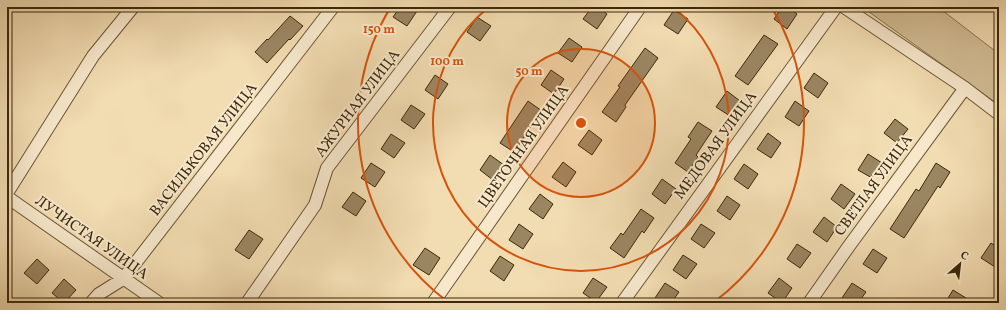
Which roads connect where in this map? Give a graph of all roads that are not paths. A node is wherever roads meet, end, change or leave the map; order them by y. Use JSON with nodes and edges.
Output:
{"nodes":[{"id":1,"x":133,"y":7,"type":"edge"},
{"id":2,"x":334,"y":7,"type":"edge"},
{"id":3,"x":450,"y":7,"type":"edge"},
{"id":4,"x":640,"y":7,"type":"edge"},
{"id":5,"x":836,"y":7,"type":"edge"},
{"id":6,"x":844,"y":7,"type":"edge"},
{"id":7,"x":965,"y":88,"type":"junction"},
{"id":8,"x":999,"y":114,"type":"edge"},
{"id":9,"x":7,"y":193,"type":"edge"},
{"id":10,"x":7,"y":196,"type":"edge"},
{"id":11,"x":123,"y":278,"type":"junction"},
{"id":12,"x":92,"y":303,"type":"edge"},
{"id":13,"x":159,"y":303,"type":"edge"},
{"id":14,"x":247,"y":303,"type":"edge"},
{"id":15,"x":433,"y":303,"type":"edge"},
{"id":16,"x":622,"y":303,"type":"edge"},
{"id":17,"x":809,"y":303,"type":"edge"}],
"edges":[{"from":1,"to":9,"type":"street"},
{"from":2,"to":11,"type":"street","name":"ВАСИЛЬКОВАЯ УЛИЦА"},
{"from":3,"to":14,"type":"street","name":"АЖУРНАЯ УЛИЦА"},
{"from":4,"to":15,"type":"street","name":"ЦВЕТОЧНАЯ УЛИЦА"},
{"from":5,"to":16,"type":"street","name":"МЕДОВАЯ УЛИЦА"},
{"from":6,"to":7,"type":"street"},
{"from":7,"to":8,"type":"street"},
{"from":7,"to":17,"type":"street","name":"СВЕТЛАЯ УЛИЦА"},
{"from":10,"to":11,"type":"street","name":"ЛУЧИСТАЯ УЛИЦА"},
{"from":11,"to":12,"type":"street","name":"ВАСИЛЬКОВАЯ УЛИЦА"},
{"from":11,"to":13,"type":"street","name":"ЛУЧИСТАЯ УЛИЦА"}]}
